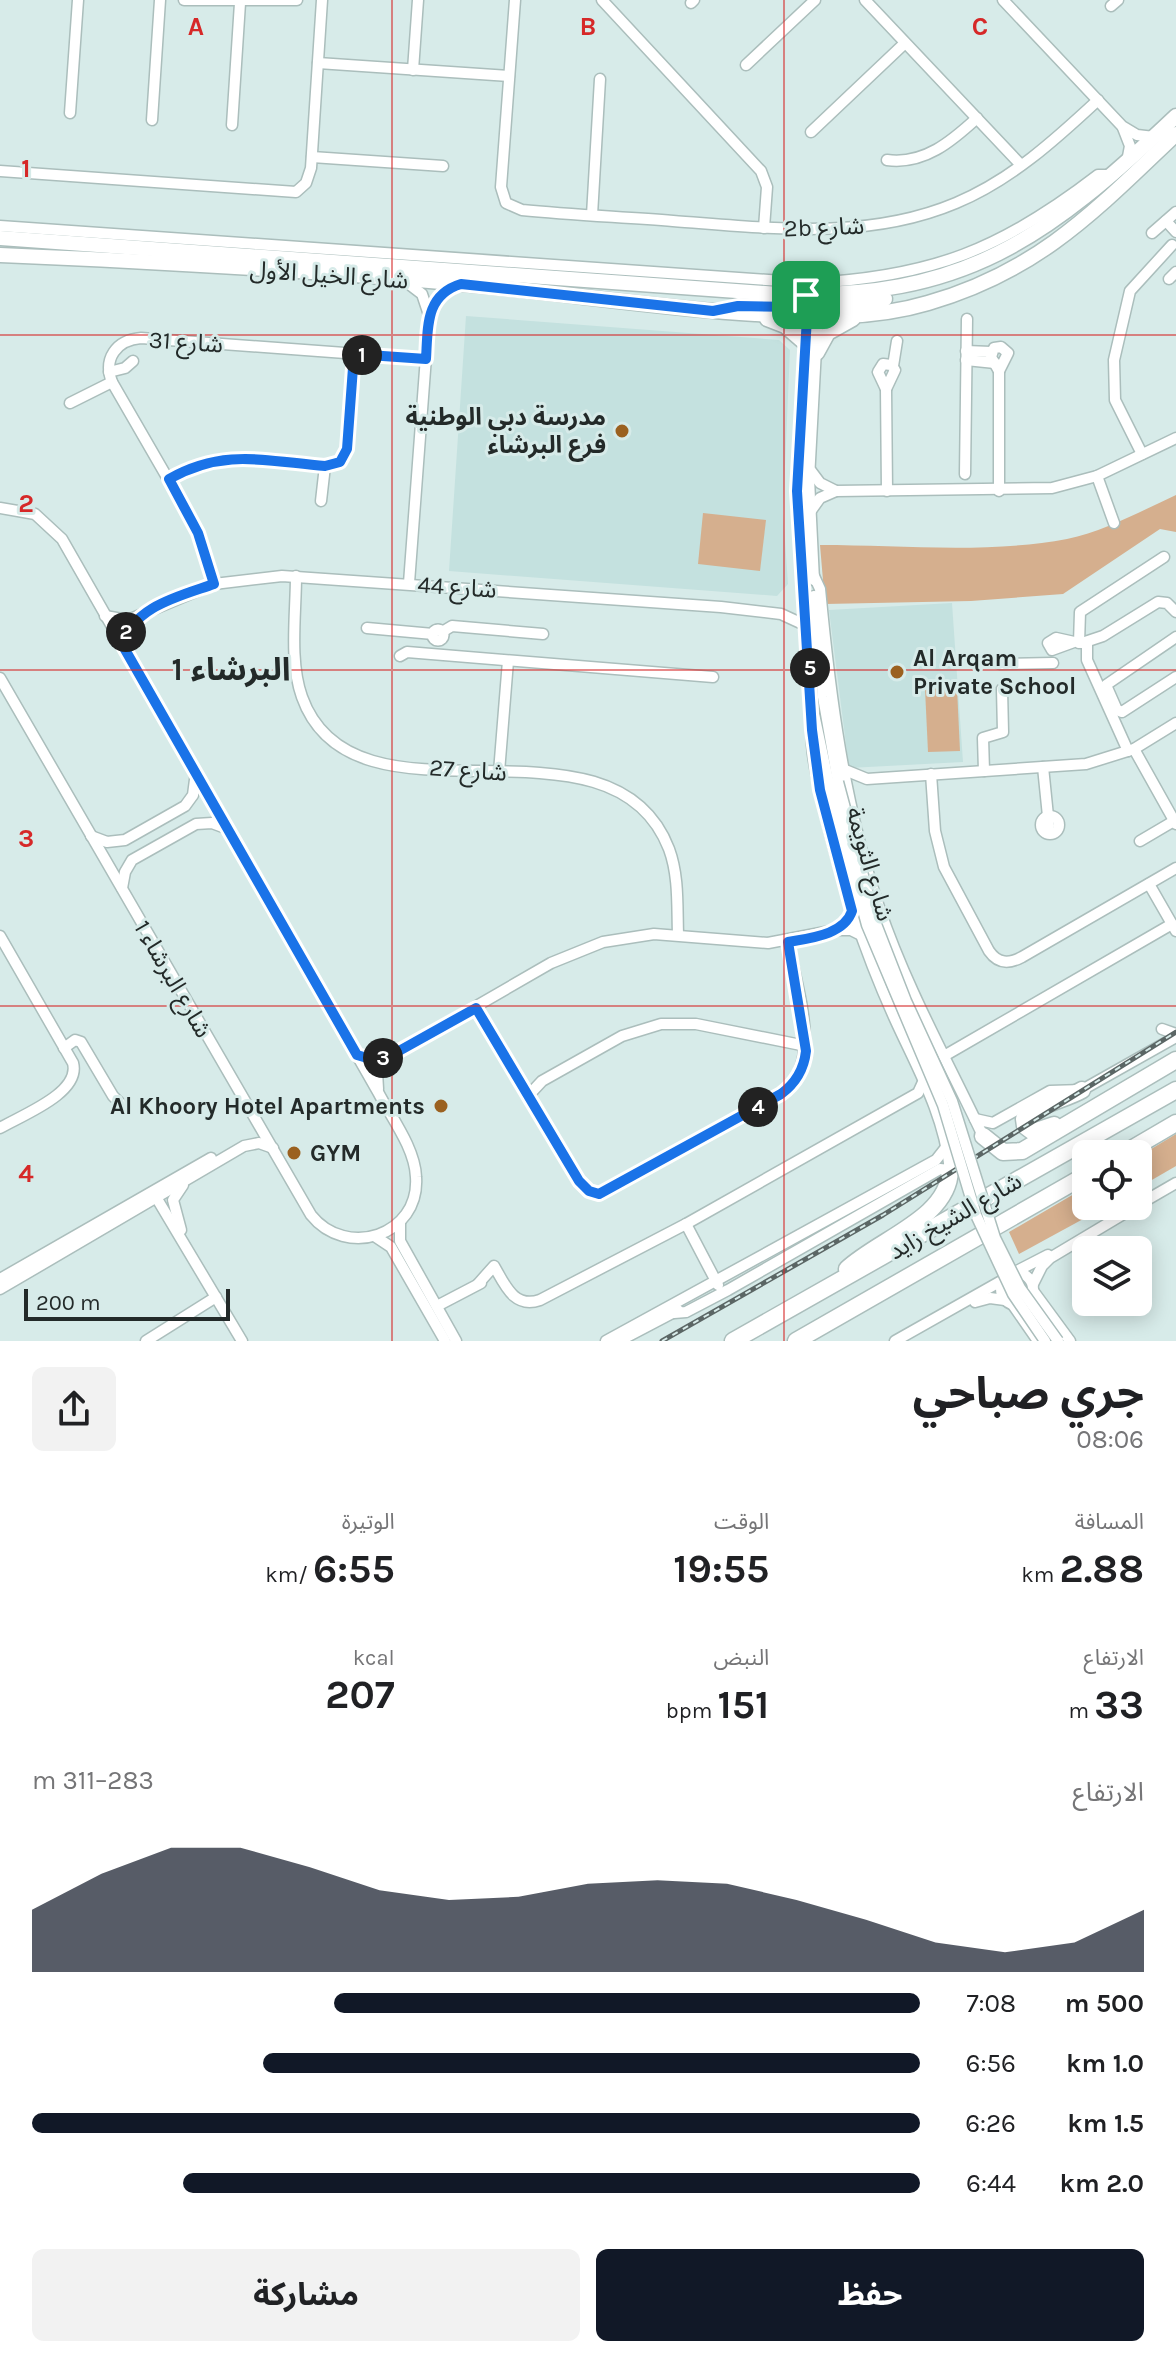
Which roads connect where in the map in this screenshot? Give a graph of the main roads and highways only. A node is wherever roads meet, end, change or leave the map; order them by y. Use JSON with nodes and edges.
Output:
{"nodes":[{"id":1,"x":1176,"y":116,"type":"edge"},
{"id":2,"x":1176,"y":134,"type":"edge"},
{"id":3,"x":0,"y":238,"type":"edge"},
{"id":4,"x":0,"y":255,"type":"edge"},
{"id":5,"x":660,"y":274,"type":"road end"},
{"id":6,"x":671,"y":286,"type":"junction"},
{"id":7,"x":812,"y":306,"type":"junction"},
{"id":8,"x":713,"y":311,"type":"junction"},
{"id":9,"x":735,"y":313,"type":"junction"},
{"id":10,"x":865,"y":315,"type":"junction"},
{"id":11,"x":1176,"y":1060,"type":"edge"},
{"id":12,"x":1127,"y":1089,"type":"junction"},
{"id":13,"x":1082,"y":1090,"type":"road end"},
{"id":14,"x":1176,"y":1090,"type":"edge"},
{"id":15,"x":1176,"y":1123,"type":"edge"},
{"id":16,"x":983,"y":1136,"type":"road end"},
{"id":17,"x":1147,"y":1140,"type":"edge"},
{"id":18,"x":950,"y":1170,"type":"road end"},
{"id":19,"x":1072,"y":1183,"type":"edge"},
{"id":20,"x":834,"y":1284,"type":"junction"},
{"id":21,"x":733,"y":1341,"type":"edge"},
{"id":22,"x":796,"y":1341,"type":"edge"}],
"edges":[{"from":1,"to":7,"type":"main road","name":"شارع الخيل الأول"},
{"from":2,"to":10,"type":"main road","name":"شارع الخيل الأول"},
{"from":3,"to":6,"type":"main road","name":"شارع الخيل الأول"},
{"from":4,"to":8,"type":"main road","name":"شارع الخيل الأول"},
{"from":5,"to":6,"type":"main road"},
{"from":6,"to":7,"type":"main road","name":"شارع الخيل الأول"},
{"from":7,"to":8,"type":"main road"},
{"from":7,"to":9,"type":"main road","name":"شارع الخيل الأول"},
{"from":7,"to":10,"type":"main road","name":"شارع الخيل الأول"},
{"from":8,"to":9,"type":"main road","name":"شارع الخيل الأول"},
{"from":9,"to":10,"type":"main road"},
{"from":11,"to":12,"type":"highway"},
{"from":12,"to":13,"type":"highway"},
{"from":12,"to":16,"type":"highway"},
{"from":14,"to":20,"type":"highway","name":"شارع الشيخ زايد"},
{"from":15,"to":17,"type":"highway"},
{"from":18,"to":20,"type":"highway"},
{"from":19,"to":22,"type":"highway","name":"شارع الشيخ زايد"},
{"from":20,"to":21,"type":"highway","name":"شارع الشيخ زايد"}]}
